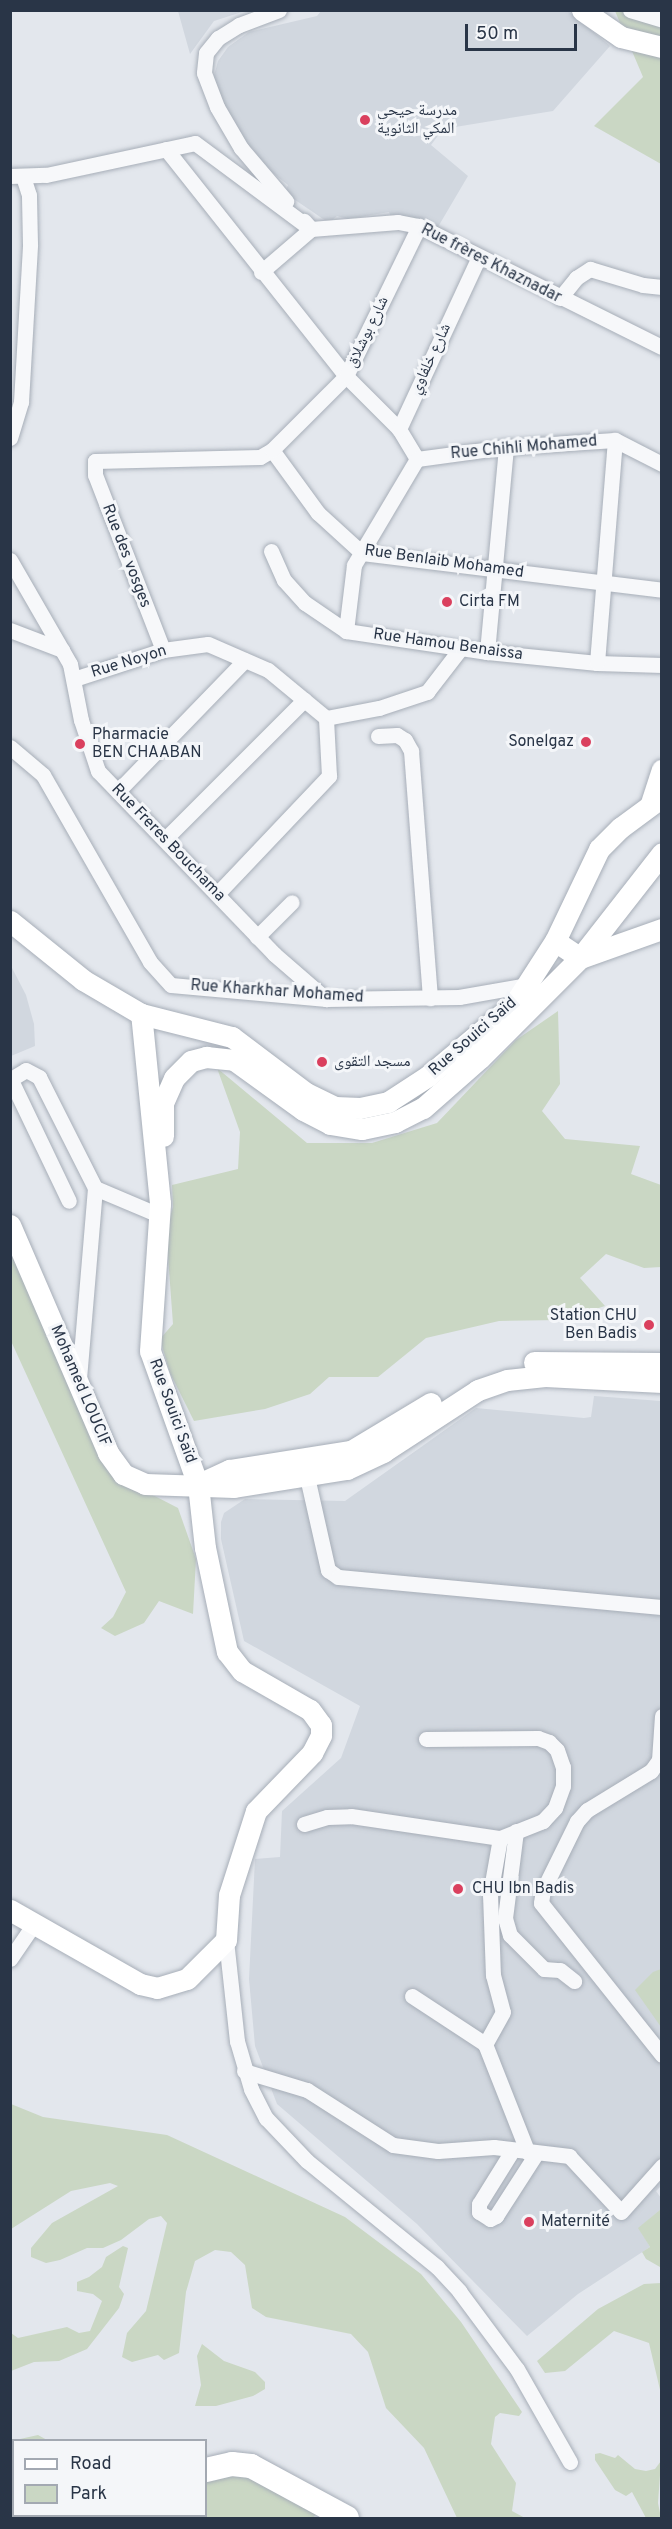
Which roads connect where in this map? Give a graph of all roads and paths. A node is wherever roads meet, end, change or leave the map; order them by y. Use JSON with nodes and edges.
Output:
{"nodes":[{"id":1,"x":279,"y":10,"type":"edge"},
{"id":2,"x":582,"y":10,"type":"edge"},
{"id":3,"x":630,"y":10,"type":"edge"},
{"id":4,"x":662,"y":20,"type":"edge"},
{"id":5,"x":662,"y":47,"type":"edge"},
{"id":6,"x":166,"y":149,"type":"junction"},
{"id":7,"x":17,"y":176,"type":"edge"},
{"id":8,"x":419,"y":226,"type":"junction"},
{"id":9,"x":311,"y":229,"type":"junction"},
{"id":10,"x":478,"y":257,"type":"junction"},
{"id":11,"x":261,"y":272,"type":"junction"},
{"id":12,"x":662,"y":287,"type":"edge"},
{"id":13,"x":560,"y":298,"type":"junction"},
{"id":14,"x":662,"y":347,"type":"edge"},
{"id":15,"x":346,"y":376,"type":"junction"},
{"id":16,"x":399,"y":429,"type":"junction"},
{"id":17,"x":10,"y":438,"type":"edge"},
{"id":18,"x":615,"y":440,"type":"junction"},
{"id":19,"x":506,"y":447,"type":"junction"},
{"id":20,"x":272,"y":450,"type":"junction"},
{"id":21,"x":417,"y":459,"type":"junction"},
{"id":22,"x":662,"y":465,"type":"edge"},
{"id":23,"x":271,"y":551,"type":"dead end"},
{"id":24,"x":362,"y":553,"type":"junction"},
{"id":25,"x":10,"y":560,"type":"edge"},
{"id":26,"x":497,"y":570,"type":"junction"},
{"id":27,"x":603,"y":584,"type":"junction"},
{"id":28,"x":662,"y":590,"type":"edge"},
{"id":29,"x":10,"y":630,"type":"edge"},
{"id":30,"x":346,"y":631,"type":"junction"},
{"id":31,"x":461,"y":648,"type":"junction"},
{"id":32,"x":62,"y":650,"type":"junction"},
{"id":33,"x":163,"y":650,"type":"junction"},
{"id":34,"x":487,"y":652,"type":"junction"},
{"id":35,"x":245,"y":660,"type":"junction"},
{"id":36,"x":597,"y":663,"type":"junction"},
{"id":37,"x":662,"y":665,"type":"edge"},
{"id":38,"x":74,"y":679,"type":"junction"},
{"id":39,"x":304,"y":700,"type":"junction"},
{"id":40,"x":326,"y":718,"type":"junction"},
{"id":41,"x":378,"y":736,"type":"dead end"},
{"id":42,"x":10,"y":747,"type":"edge"},
{"id":43,"x":662,"y":770,"type":"edge"},
{"id":44,"x":118,"y":790,"type":"junction"},
{"id":45,"x":656,"y":800,"type":"edge"},
{"id":46,"x":165,"y":839,"type":"junction"},
{"id":47,"x":662,"y":853,"type":"edge"},
{"id":48,"x":217,"y":894,"type":"junction"},
{"id":49,"x":292,"y":902,"type":"dead end"},
{"id":50,"x":10,"y":921,"type":"edge"},
{"id":51,"x":662,"y":929,"type":"edge"},
{"id":52,"x":257,"y":937,"type":"junction"},
{"id":53,"x":555,"y":940,"type":"junction"},
{"id":54,"x":580,"y":958,"type":"junction"},
{"id":55,"x":528,"y":985,"type":"junction"},
{"id":56,"x":430,"y":998,"type":"junction"},
{"id":57,"x":326,"y":999,"type":"junction"},
{"id":58,"x":141,"y":1014,"type":"junction"},
{"id":59,"x":11,"y":1079,"type":"edge"},
{"id":60,"x":94,"y":1188,"type":"junction"},
{"id":61,"x":69,"y":1201,"type":"dead end"},
{"id":62,"x":160,"y":1209,"type":"junction"},
{"id":63,"x":10,"y":1225,"type":"edge"},
{"id":64,"x":662,"y":1363,"type":"edge"},
{"id":65,"x":79,"y":1380,"type":"junction"},
{"id":66,"x":662,"y":1382,"type":"edge"},
{"id":67,"x":304,"y":1463,"type":"junction"},
{"id":68,"x":198,"y":1485,"type":"junction"},
{"id":69,"x":662,"y":1607,"type":"edge"},
{"id":70,"x":662,"y":1716,"type":"edge"},
{"id":71,"x":426,"y":1739,"type":"dead end"},
{"id":72,"x":304,"y":1824,"type":"dead end"},
{"id":73,"x":516,"y":1832,"type":"junction"},
{"id":74,"x":500,"y":1838,"type":"junction"},
{"id":75,"x":10,"y":1910,"type":"edge"},
{"id":76,"x":34,"y":1924,"type":"junction"},
{"id":77,"x":226,"y":1940,"type":"junction"},
{"id":78,"x":10,"y":1959,"type":"edge"},
{"id":79,"x":574,"y":1981,"type":"dead end"},
{"id":80,"x":412,"y":1996,"type":"dead end"},
{"id":81,"x":485,"y":2044,"type":"junction"},
{"id":82,"x":662,"y":2055,"type":"edge"},
{"id":83,"x":244,"y":2071,"type":"junction"},
{"id":84,"x":512,"y":2151,"type":"junction"},
{"id":85,"x":532,"y":2154,"type":"junction"},
{"id":86,"x":662,"y":2166,"type":"edge"},
{"id":87,"x":570,"y":2462,"type":"dead end"},
{"id":88,"x":207,"y":2470,"type":"edge"},
{"id":89,"x":347,"y":2518,"type":"edge"}],
"edges":[{"from":1,"to":9,"type":"street"},
{"from":2,"to":5,"type":"main road"},
{"from":3,"to":4,"type":"street"},
{"from":6,"to":7,"type":"street"},
{"from":6,"to":9,"type":"street"},
{"from":6,"to":11,"type":"street"},
{"from":7,"to":17,"type":"street"},
{"from":8,"to":9,"type":"street","name":"Rue frères Khaznadar"},
{"from":8,"to":10,"type":"street","name":"Rue frères Khaznadar"},
{"from":8,"to":15,"type":"street","name":"شارع بوشلاق"},
{"from":9,"to":11,"type":"street"},
{"from":10,"to":13,"type":"street","name":"Rue frères Khaznadar"},
{"from":10,"to":16,"type":"street","name":"شارع خلفاوي"},
{"from":11,"to":15,"type":"street"},
{"from":12,"to":13,"type":"street"},
{"from":13,"to":14,"type":"street","name":"Rue frères Khaznadar"},
{"from":15,"to":16,"type":"street"},
{"from":15,"to":20,"type":"street","name":"شارع بوشلاق"},
{"from":16,"to":21,"type":"street"},
{"from":18,"to":19,"type":"street","name":"Rue Chihli Mohamed"},
{"from":18,"to":22,"type":"street","name":"Rue Chihli Mohamed"},
{"from":18,"to":27,"type":"street"},
{"from":19,"to":21,"type":"street","name":"Rue Chihli Mohamed"},
{"from":19,"to":26,"type":"street"},
{"from":20,"to":24,"type":"street","name":"Rue Benlaib Mohamed"},
{"from":20,"to":33,"type":"street","name":"Rue des vosges"},
{"from":21,"to":24,"type":"street"},
{"from":23,"to":30,"type":"street","name":"Rue Hamou Benaissa"},
{"from":24,"to":26,"type":"street","name":"Rue Benlaib Mohamed"},
{"from":24,"to":30,"type":"street"},
{"from":25,"to":32,"type":"street","name":"Rue Freres Bouchama"},
{"from":26,"to":27,"type":"street","name":"Rue Benlaib Mohamed"},
{"from":26,"to":34,"type":"street"},
{"from":27,"to":28,"type":"street","name":"Rue Benlaib Mohamed"},
{"from":27,"to":36,"type":"street"},
{"from":29,"to":32,"type":"street"},
{"from":30,"to":31,"type":"street","name":"Rue Hamou Benaissa"},
{"from":31,"to":34,"type":"street","name":"Rue Hamou Benaissa"},
{"from":31,"to":40,"type":"street"},
{"from":32,"to":38,"type":"street","name":"Rue Freres Bouchama"},
{"from":33,"to":35,"type":"street","name":"Rue Noyon"},
{"from":33,"to":38,"type":"street","name":"Rue Noyon"},
{"from":34,"to":36,"type":"street","name":"Rue Hamou Benaissa"},
{"from":35,"to":39,"type":"street","name":"Rue Noyon"},
{"from":35,"to":44,"type":"street"},
{"from":36,"to":37,"type":"street","name":"Rue Hamou Benaissa"},
{"from":38,"to":44,"type":"street","name":"Rue Freres Bouchama"},
{"from":39,"to":40,"type":"street","name":"Rue Noyon"},
{"from":39,"to":46,"type":"street"},
{"from":40,"to":48,"type":"street"},
{"from":41,"to":56,"type":"street"},
{"from":42,"to":57,"type":"street","name":"Rue Kharkhar Mohamed"},
{"from":43,"to":45,"type":"main road"},
{"from":44,"to":46,"type":"street","name":"Rue Freres Bouchama"},
{"from":45,"to":53,"type":"main road","name":"Rue Souici Saïd"},
{"from":46,"to":48,"type":"street","name":"Rue Freres Bouchama"},
{"from":47,"to":54,"type":"main road"},
{"from":48,"to":52,"type":"street","name":"Rue Freres Bouchama"},
{"from":49,"to":52,"type":"street"},
{"from":50,"to":58,"type":"main road","name":"Rue Souici Saïd"},
{"from":51,"to":54,"type":"main road"},
{"from":52,"to":57,"type":"street","name":"Rue Freres Bouchama"},
{"from":53,"to":54,"type":"main road"},
{"from":53,"to":55,"type":"main road","name":"Rue Souici Saïd"},
{"from":54,"to":62,"type":"main road"},
{"from":55,"to":56,"type":"street","name":"Rue Kharkhar Mohamed"},
{"from":55,"to":58,"type":"main road","name":"Rue Souici Saïd"},
{"from":56,"to":57,"type":"street","name":"Rue Kharkhar Mohamed"},
{"from":58,"to":62,"type":"main road","name":"Rue Souici Saïd"},
{"from":59,"to":60,"type":"street"},
{"from":59,"to":61,"type":"street"},
{"from":60,"to":62,"type":"street"},
{"from":60,"to":65,"type":"street"},
{"from":62,"to":68,"type":"main road","name":"Rue Souici Saïd"},
{"from":63,"to":65,"type":"main road","name":"Mohamed LOUCIF"},
{"from":64,"to":67,"type":"main road"},
{"from":65,"to":68,"type":"main road","name":"Mohamed LOUCIF"},
{"from":66,"to":67,"type":"main road"},
{"from":67,"to":68,"type":"main road","name":"Mohamed LOUCIF"},
{"from":67,"to":69,"type":"street"},
{"from":68,"to":77,"type":"main road","name":"Rue Souici Saïd"},
{"from":70,"to":82,"type":"street"},
{"from":71,"to":73,"type":"street"},
{"from":72,"to":74,"type":"street"},
{"from":73,"to":74,"type":"street"},
{"from":73,"to":79,"type":"street"},
{"from":74,"to":81,"type":"street"},
{"from":75,"to":76,"type":"main road"},
{"from":76,"to":77,"type":"main road"},
{"from":76,"to":78,"type":"street"},
{"from":77,"to":83,"type":"street"},
{"from":80,"to":81,"type":"street"},
{"from":81,"to":85,"type":"street"},
{"from":83,"to":84,"type":"street"},
{"from":83,"to":87,"type":"street"},
{"from":84,"to":85,"type":"street"},
{"from":84,"to":85,"type":"street"},
{"from":85,"to":86,"type":"street"},
{"from":88,"to":89,"type":"main road"}]}
